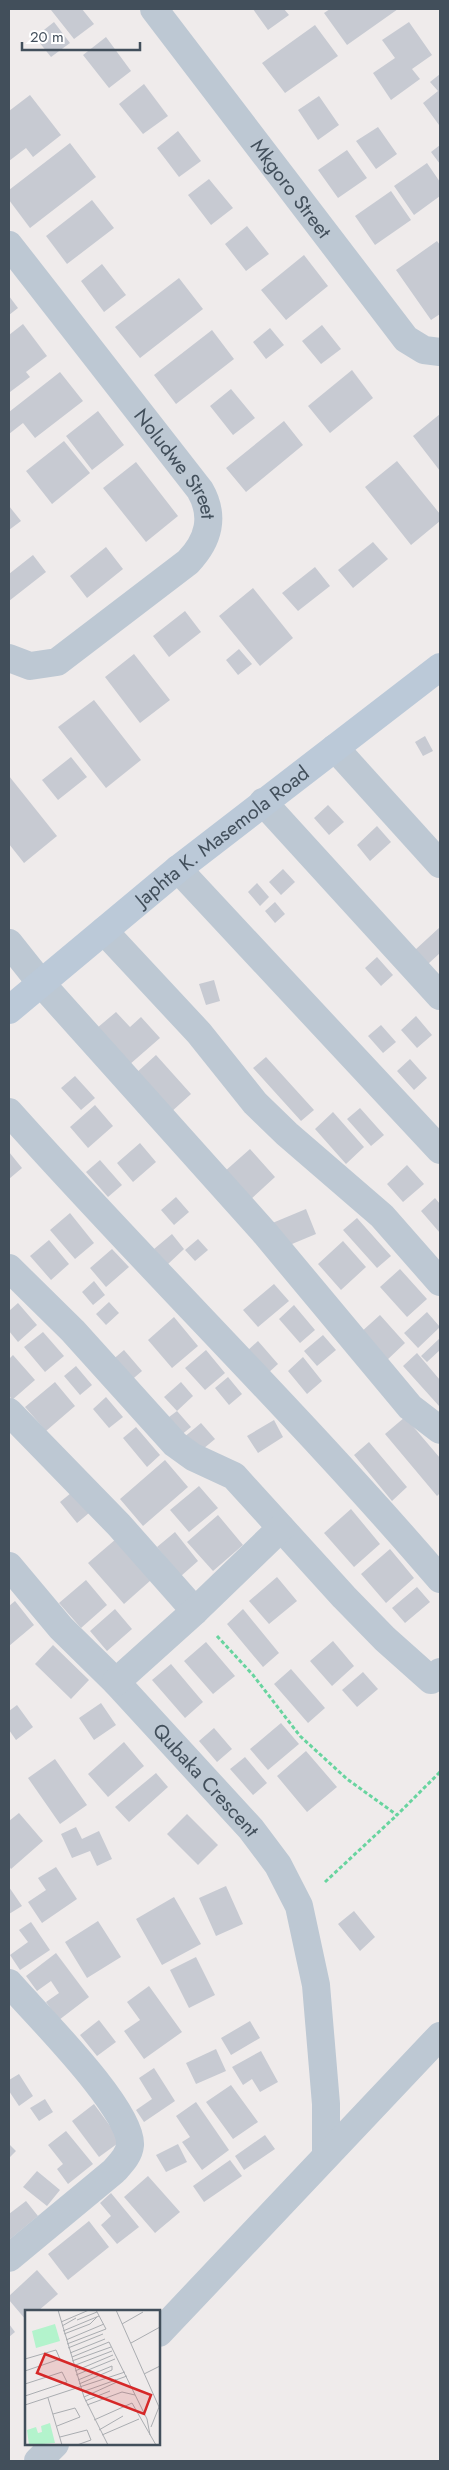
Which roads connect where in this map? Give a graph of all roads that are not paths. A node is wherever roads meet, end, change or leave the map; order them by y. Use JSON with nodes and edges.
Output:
{"nodes":[{"id":1,"x":154,"y":9,"type":"edge"},
{"id":2,"x":9,"y":244,"type":"edge"},
{"id":3,"x":440,"y":352,"type":"edge"},
{"id":4,"x":19,"y":662,"type":"edge"},
{"id":5,"x":438,"y":675,"type":"edge"},
{"id":6,"x":335,"y":748,"type":"junction"},
{"id":7,"x":263,"y":802,"type":"junction"},
{"id":8,"x":440,"y":864,"type":"edge"},
{"id":9,"x":178,"y":869,"type":"junction"},
{"id":10,"x":104,"y":930,"type":"junction"},
{"id":11,"x":9,"y":943,"type":"edge"},
{"id":12,"x":40,"y":982,"type":"junction"},
{"id":13,"x":440,"y":996,"type":"edge"},
{"id":14,"x":9,"y":1010,"type":"edge"},
{"id":15,"x":9,"y":1112,"type":"edge"},
{"id":16,"x":440,"y":1150,"type":"edge"},
{"id":17,"x":9,"y":1268,"type":"edge"},
{"id":18,"x":440,"y":1282,"type":"edge"},
{"id":19,"x":9,"y":1412,"type":"edge"},
{"id":20,"x":440,"y":1430,"type":"edge"},
{"id":21,"x":281,"y":1528,"type":"junction"},
{"id":22,"x":9,"y":1566,"type":"edge"},
{"id":23,"x":440,"y":1579,"type":"edge"},
{"id":24,"x":195,"y":1611,"type":"junction"},
{"id":25,"x":440,"y":1672,"type":"edge"},
{"id":26,"x":116,"y":1682,"type":"junction"},
{"id":27,"x":9,"y":1984,"type":"edge"},
{"id":28,"x":440,"y":2036,"type":"edge"},
{"id":29,"x":326,"y":2154,"type":"junction"},
{"id":30,"x":9,"y":2258,"type":"edge"},
{"id":31,"x":160,"y":2332,"type":"edge"},
{"id":32,"x":54,"y":2445,"type":"edge"},
{"id":33,"x":38,"y":2461,"type":"edge"}],
"edges":[{"from":1,"to":3,"type":"street","name":"Mkgoro Street"},
{"from":2,"to":4,"type":"street","name":"Noludwe Street"},
{"from":5,"to":6,"type":"main road","name":"Japhta K. Masemola Road"},
{"from":6,"to":7,"type":"main road","name":"Japhta K. Masemola Road"},
{"from":6,"to":8,"type":"street"},
{"from":7,"to":9,"type":"main road","name":"Japhta K. Masemola Road"},
{"from":7,"to":13,"type":"street"},
{"from":9,"to":10,"type":"main road","name":"Japhta K. Masemola Road"},
{"from":9,"to":16,"type":"street"},
{"from":10,"to":12,"type":"main road","name":"Japhta K. Masemola Road"},
{"from":10,"to":18,"type":"street"},
{"from":11,"to":12,"type":"street"},
{"from":12,"to":14,"type":"main road","name":"Japhta K. Masemola Road"},
{"from":12,"to":20,"type":"street"},
{"from":15,"to":23,"type":"street"},
{"from":17,"to":21,"type":"street"},
{"from":19,"to":24,"type":"street"},
{"from":21,"to":24,"type":"street"},
{"from":21,"to":25,"type":"street"},
{"from":22,"to":26,"type":"street","name":"Qubaka Crescent"},
{"from":24,"to":26,"type":"street"},
{"from":26,"to":29,"type":"street","name":"Qubaka Crescent"},
{"from":27,"to":30,"type":"street"},
{"from":28,"to":29,"type":"street"},
{"from":29,"to":31,"type":"street"},
{"from":32,"to":33,"type":"street"}]}
